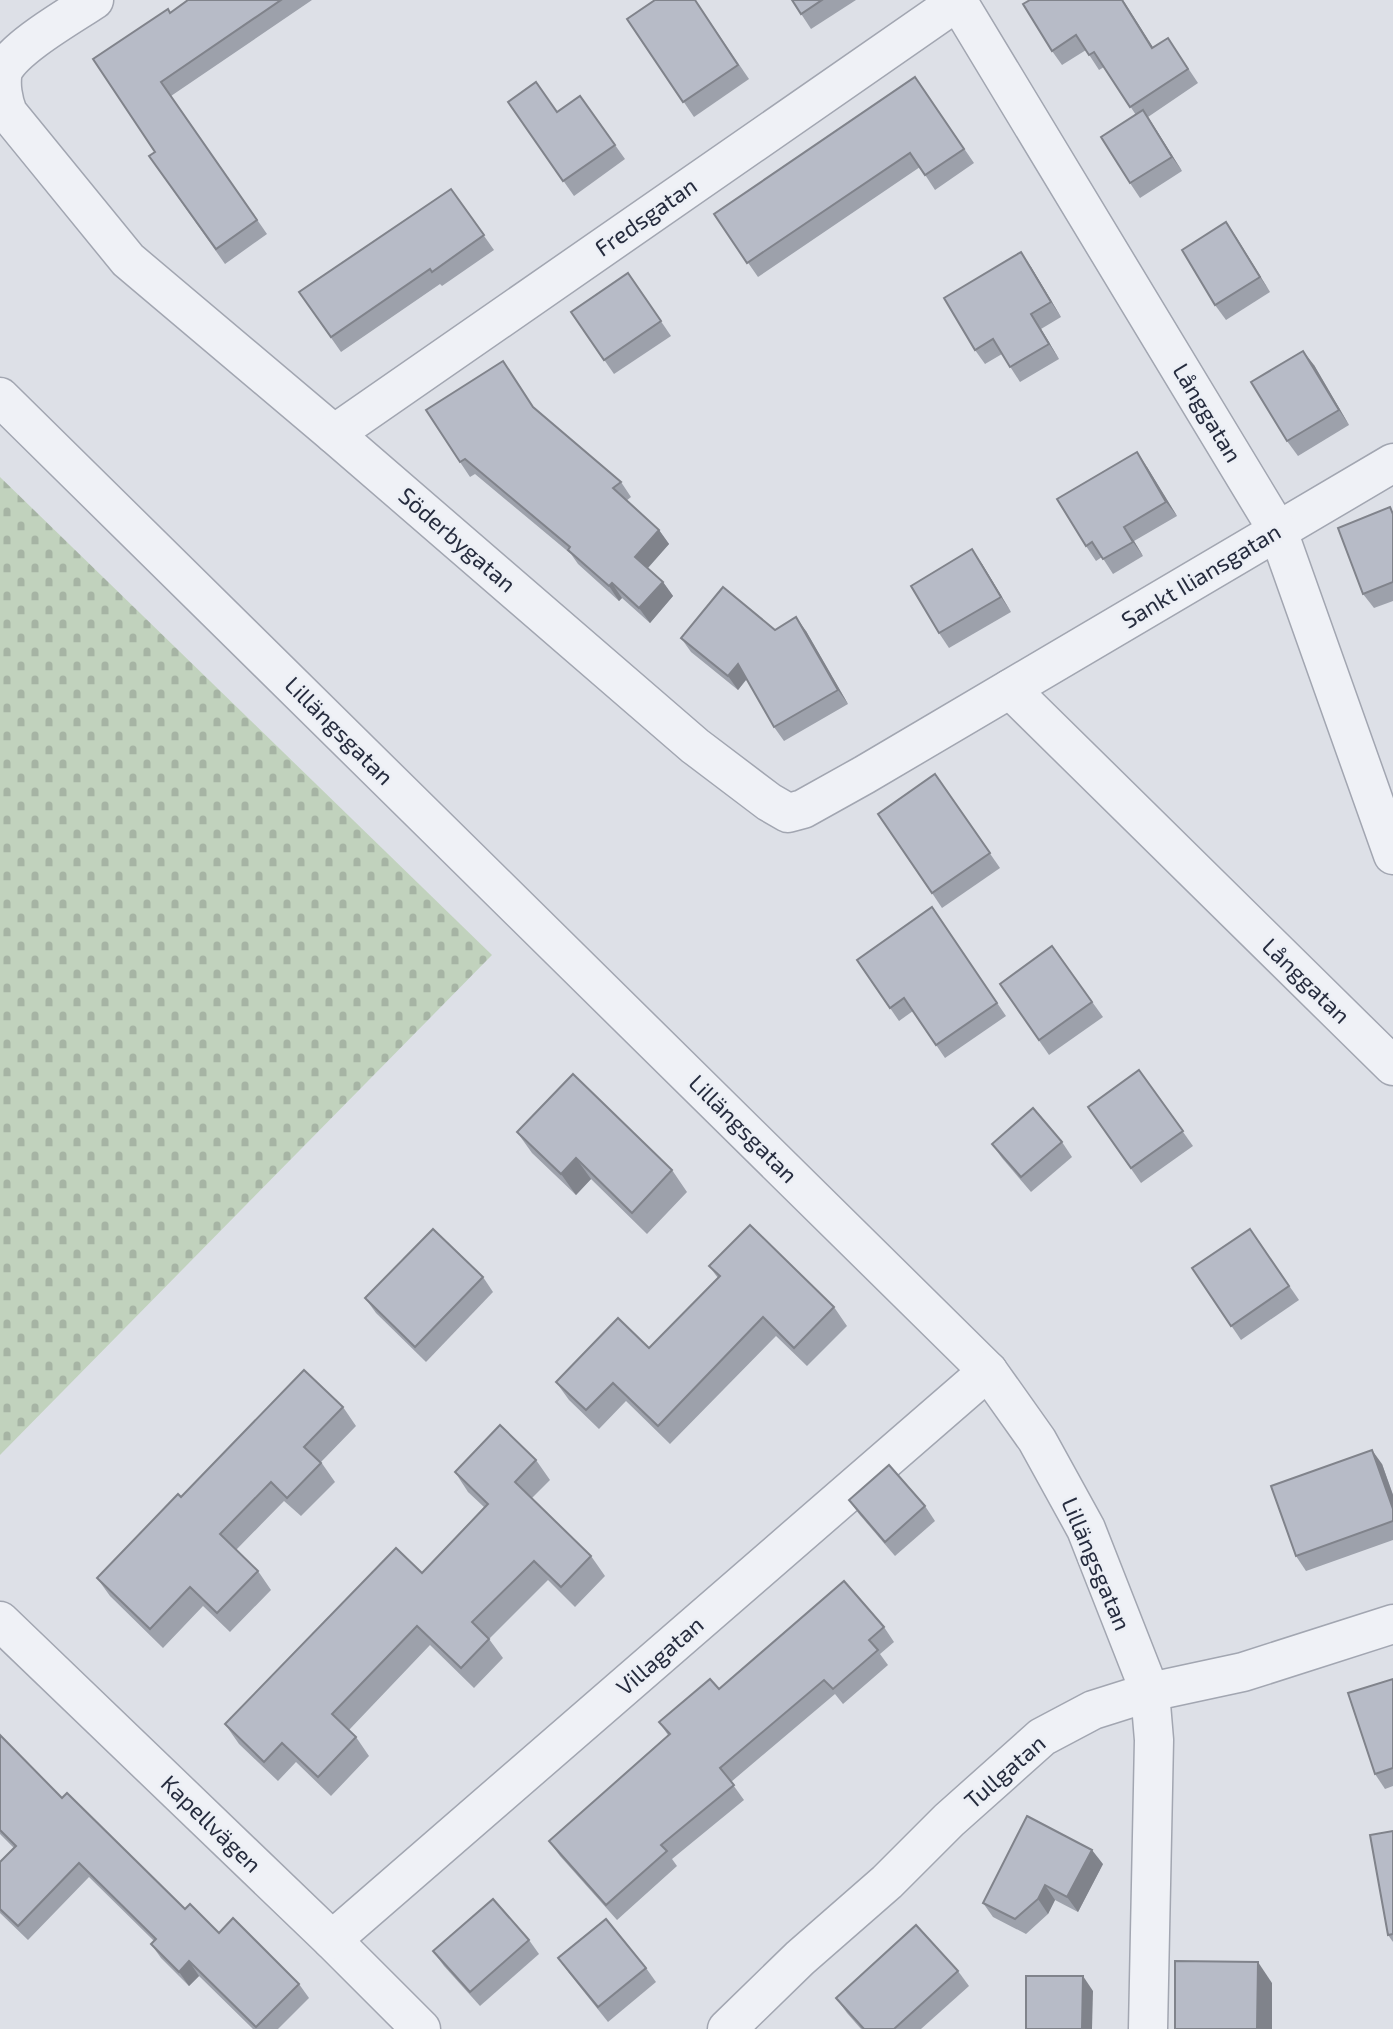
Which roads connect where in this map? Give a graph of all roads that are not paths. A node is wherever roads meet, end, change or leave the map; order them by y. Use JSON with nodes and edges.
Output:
{"nodes":[{"id":1,"x":94,"y":0,"type":"edge"},
{"id":2,"x":957,"y":1,"type":"edge"},
{"id":3,"x":0,"y":397,"type":"edge"},
{"id":4,"x":334,"y":433,"type":"junction"},
{"id":5,"x":1393,"y":463,"type":"edge"},
{"id":6,"x":1278,"y":531,"type":"junction"},
{"id":7,"x":1010,"y":689,"type":"junction"},
{"id":8,"x":1393,"y":855,"type":"edge"},
{"id":9,"x":1393,"y":1066,"type":"edge"},
{"id":10,"x":988,"y":1371,"type":"junction"},
{"id":11,"x":0,"y":1620,"type":"edge"},
{"id":12,"x":1393,"y":1624,"type":"edge"},
{"id":13,"x":1150,"y":1692,"type":"junction"},
{"id":14,"x":332,"y":1940,"type":"junction"},
{"id":15,"x":421,"y":2029,"type":"edge"},
{"id":16,"x":727,"y":2029,"type":"edge"},
{"id":17,"x":1148,"y":2029,"type":"edge"}],
"edges":[{"from":1,"to":4,"type":"street","name":"Söderbygatan"},
{"from":2,"to":4,"type":"street","name":"Fredsgatan"},
{"from":2,"to":6,"type":"street","name":"Långgatan"},
{"from":3,"to":10,"type":"street","name":"Lillängsgatan"},
{"from":4,"to":7,"type":"street","name":"Söderbygatan"},
{"from":5,"to":6,"type":"street","name":"Sankt Iliansgatan"},
{"from":6,"to":7,"type":"street","name":"Sankt Iliansgatan"},
{"from":6,"to":8,"type":"street","name":"Långgatan"},
{"from":7,"to":9,"type":"street","name":"Långgatan"},
{"from":10,"to":13,"type":"street","name":"Lillängsgatan"},
{"from":10,"to":14,"type":"street","name":"Villagatan"},
{"from":11,"to":14,"type":"street","name":"Kapellvägen"},
{"from":12,"to":13,"type":"street","name":"Tullgatan"},
{"from":13,"to":16,"type":"street","name":"Tullgatan"},
{"from":13,"to":17,"type":"street","name":"Lillängsgatan"},
{"from":14,"to":15,"type":"street","name":"Kapellvägen"}]}
